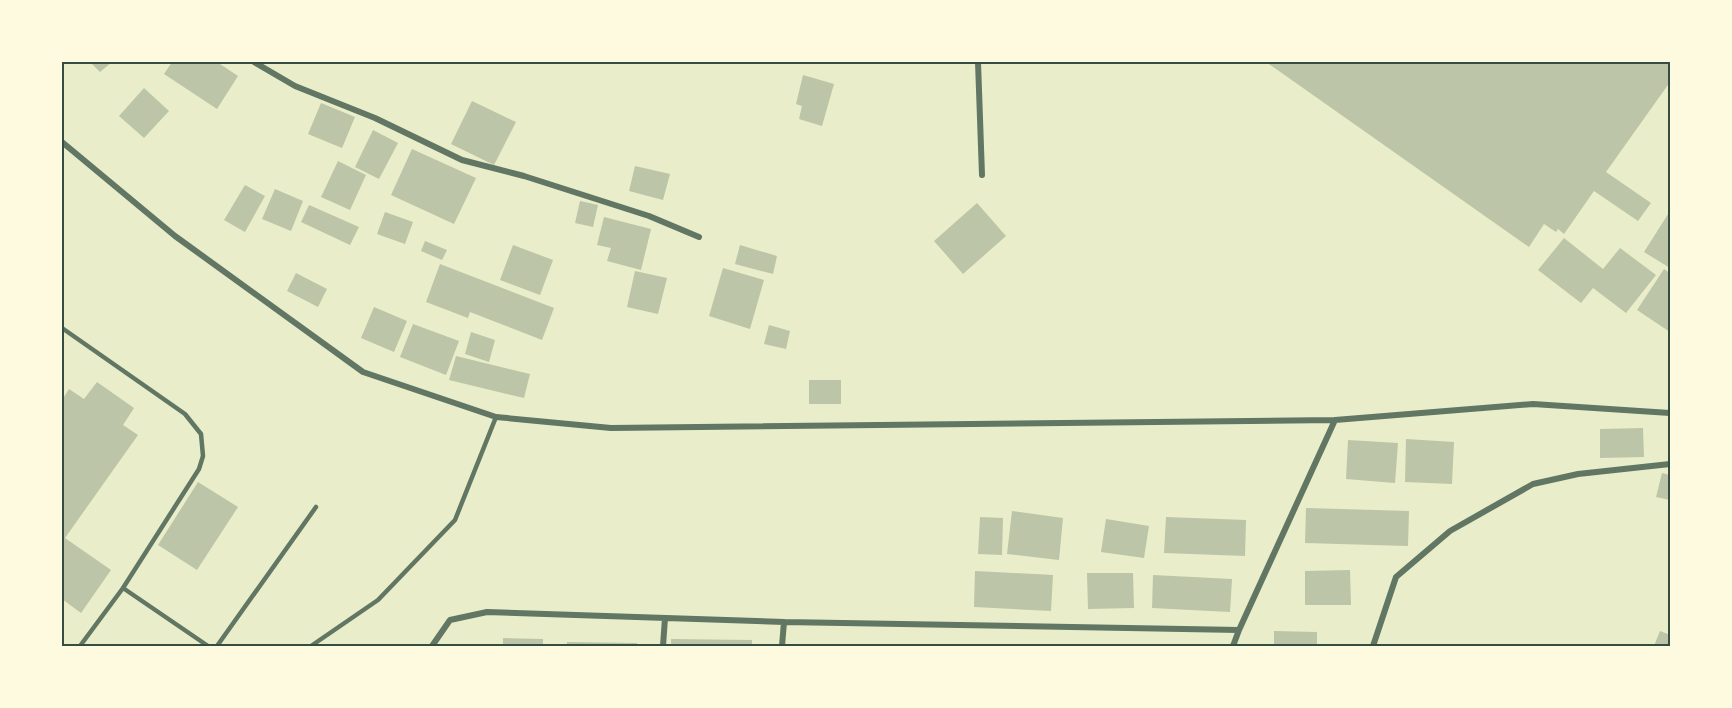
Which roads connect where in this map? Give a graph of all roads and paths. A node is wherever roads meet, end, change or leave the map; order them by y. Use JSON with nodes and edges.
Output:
{"nodes":[{"id":1,"x":254,"y":62,"type":"edge"},
{"id":2,"x":978,"y":62,"type":"edge"},
{"id":3,"x":62,"y":142,"type":"edge"},
{"id":4,"x":982,"y":175,"type":"dead end"},
{"id":5,"x":699,"y":237,"type":"dead end"},
{"id":6,"x":62,"y":328,"type":"edge"},
{"id":7,"x":1671,"y":413,"type":"edge"},
{"id":8,"x":496,"y":417,"type":"junction"},
{"id":9,"x":1335,"y":420,"type":"junction"},
{"id":10,"x":1671,"y":464,"type":"edge"},
{"id":11,"x":316,"y":507,"type":"dead end"},
{"id":12,"x":123,"y":588,"type":"junction"},
{"id":13,"x":665,"y":618,"type":"junction"},
{"id":14,"x":783,"y":622,"type":"junction"},
{"id":15,"x":1239,"y":630,"type":"junction"},
{"id":16,"x":80,"y":646,"type":"edge"},
{"id":17,"x":208,"y":646,"type":"edge"},
{"id":18,"x":218,"y":646,"type":"edge"},
{"id":19,"x":311,"y":646,"type":"edge"},
{"id":20,"x":432,"y":646,"type":"edge"},
{"id":21,"x":663,"y":646,"type":"edge"},
{"id":22,"x":782,"y":646,"type":"edge"},
{"id":23,"x":1232,"y":646,"type":"edge"},
{"id":24,"x":1373,"y":646,"type":"edge"}],
"edges":[{"from":1,"to":5,"type":"street"},
{"from":2,"to":4,"type":"street"},
{"from":3,"to":8,"type":"street"},
{"from":6,"to":12,"type":"lane"},
{"from":7,"to":9,"type":"street"},
{"from":8,"to":9,"type":"street"},
{"from":8,"to":19,"type":"lane"},
{"from":9,"to":15,"type":"street"},
{"from":10,"to":24,"type":"street"},
{"from":11,"to":18,"type":"lane"},
{"from":12,"to":16,"type":"lane"},
{"from":12,"to":17,"type":"lane"},
{"from":13,"to":14,"type":"street"},
{"from":13,"to":20,"type":"street"},
{"from":13,"to":21,"type":"street"},
{"from":14,"to":15,"type":"street"},
{"from":14,"to":22,"type":"street"},
{"from":15,"to":23,"type":"street"}]}
